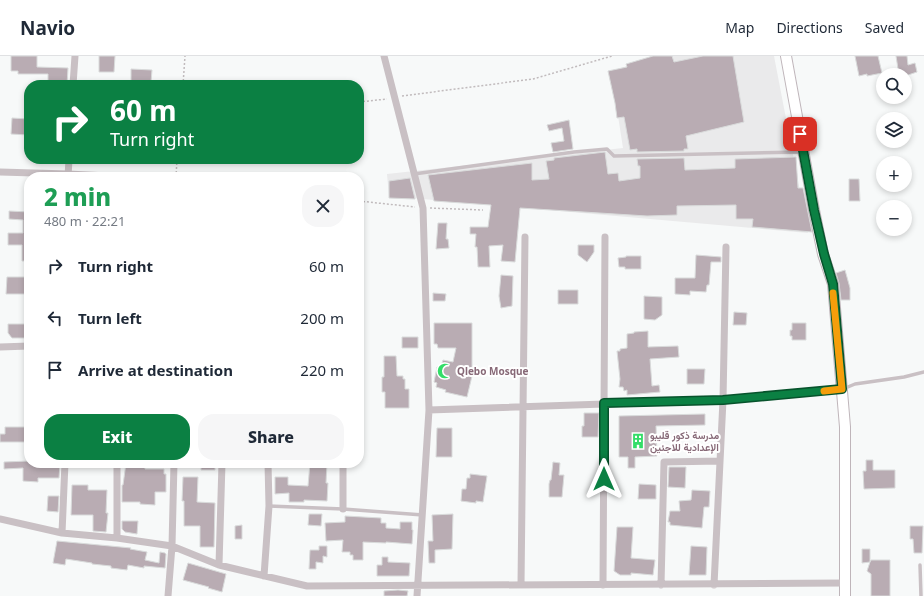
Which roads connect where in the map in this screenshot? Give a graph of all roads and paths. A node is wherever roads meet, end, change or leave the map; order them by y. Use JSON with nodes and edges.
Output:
{"nodes":[{"id":1,"x":75,"y":56,"type":"edge"},
{"id":2,"x":185,"y":56,"type":"edge"},
{"id":3,"x":384,"y":56,"type":"edge"},
{"id":4,"x":612,"y":56,"type":"edge"},
{"id":5,"x":786,"y":56,"type":"edge"},
{"id":6,"x":73,"y":80,"type":"edge"},
{"id":7,"x":183,"y":80,"type":"edge"},
{"id":8,"x":394,"y":98,"type":"junction"},
{"id":9,"x":364,"y":101,"type":"edge"},
{"id":10,"x":804,"y":152,"type":"junction"},
{"id":11,"x":0,"y":172,"type":"edge"},
{"id":12,"x":24,"y":173,"type":"edge"},
{"id":13,"x":414,"y":174,"type":"junction"},
{"id":14,"x":525,"y":237,"type":"dead end"},
{"id":15,"x":605,"y":237,"type":"dead end"},
{"id":16,"x":726,"y":247,"type":"dead end"},
{"id":17,"x":24,"y":346,"type":"edge"},
{"id":18,"x":0,"y":347,"type":"edge"},
{"id":19,"x":924,"y":372,"type":"edge"},
{"id":20,"x":842,"y":389,"type":"junction"},
{"id":21,"x":723,"y":400,"type":"junction"},
{"id":22,"x":604,"y":403,"type":"junction"},
{"id":23,"x":523,"y":407,"type":"junction"},
{"id":24,"x":429,"y":410,"type":"junction"},
{"id":25,"x":720,"y":461,"type":"junction"},
{"id":26,"x":64,"y":468,"type":"edge"},
{"id":27,"x":117,"y":468,"type":"edge"},
{"id":28,"x":174,"y":468,"type":"edge"},
{"id":29,"x":222,"y":468,"type":"edge"},
{"id":30,"x":268,"y":468,"type":"edge"},
{"id":31,"x":343,"y":468,"type":"edge"},
{"id":32,"x":269,"y":506,"type":"junction"},
{"id":33,"x":342,"y":508,"type":"junction"},
{"id":34,"x":423,"y":514,"type":"junction"},
{"id":35,"x":0,"y":519,"type":"edge"},
{"id":36,"x":62,"y":533,"type":"junction"},
{"id":37,"x":117,"y":538,"type":"junction"},
{"id":38,"x":172,"y":546,"type":"junction"},
{"id":39,"x":219,"y":565,"type":"junction"},
{"id":40,"x":920,"y":565,"type":"dead end"},
{"id":41,"x":264,"y":576,"type":"junction"},
{"id":42,"x":845,"y":583,"type":"junction"},
{"id":43,"x":417,"y":585,"type":"junction"},
{"id":44,"x":521,"y":585,"type":"junction"},
{"id":45,"x":603,"y":585,"type":"junction"},
{"id":46,"x":661,"y":585,"type":"junction"},
{"id":47,"x":714,"y":585,"type":"junction"},
{"id":48,"x":168,"y":596,"type":"edge"},
{"id":49,"x":417,"y":596,"type":"edge"},
{"id":50,"x":845,"y":596,"type":"edge"},
{"id":51,"x":921,"y":596,"type":"edge"}],
"edges":[{"from":1,"to":6,"type":"street"},
{"from":2,"to":7,"type":"path"},
{"from":3,"to":8,"type":"street"},
{"from":4,"to":8,"type":"path"},
{"from":5,"to":10,"type":"street"},
{"from":8,"to":9,"type":"path"},
{"from":8,"to":13,"type":"street"},
{"from":10,"to":13,"type":"lane"},
{"from":10,"to":20,"type":"street"},
{"from":11,"to":12,"type":"street"},
{"from":13,"to":24,"type":"street"},
{"from":14,"to":23,"type":"street"},
{"from":15,"to":22,"type":"street"},
{"from":16,"to":21,"type":"street"},
{"from":17,"to":18,"type":"street"},
{"from":19,"to":20,"type":"lane"},
{"from":20,"to":21,"type":"street"},
{"from":20,"to":42,"type":"street"},
{"from":21,"to":22,"type":"street"},
{"from":21,"to":25,"type":"street"},
{"from":22,"to":23,"type":"street"},
{"from":22,"to":45,"type":"street"},
{"from":23,"to":24,"type":"street"},
{"from":23,"to":44,"type":"street"},
{"from":24,"to":34,"type":"street"},
{"from":25,"to":46,"type":"street"},
{"from":25,"to":47,"type":"street"},
{"from":26,"to":36,"type":"street"},
{"from":27,"to":37,"type":"street"},
{"from":28,"to":38,"type":"street"},
{"from":29,"to":39,"type":"street"},
{"from":30,"to":32,"type":"street"},
{"from":31,"to":33,"type":"street"},
{"from":32,"to":33,"type":"lane"},
{"from":32,"to":41,"type":"street"},
{"from":33,"to":34,"type":"lane"},
{"from":34,"to":43,"type":"street"},
{"from":35,"to":36,"type":"street"},
{"from":36,"to":37,"type":"street"},
{"from":37,"to":38,"type":"street"},
{"from":38,"to":39,"type":"street"},
{"from":38,"to":48,"type":"street"},
{"from":39,"to":41,"type":"street"},
{"from":40,"to":51,"type":"lane"},
{"from":41,"to":43,"type":"street"},
{"from":42,"to":47,"type":"street"},
{"from":42,"to":50,"type":"street"},
{"from":43,"to":44,"type":"street"},
{"from":43,"to":49,"type":"street"},
{"from":44,"to":45,"type":"street"},
{"from":45,"to":46,"type":"street"},
{"from":46,"to":47,"type":"street"}]}
